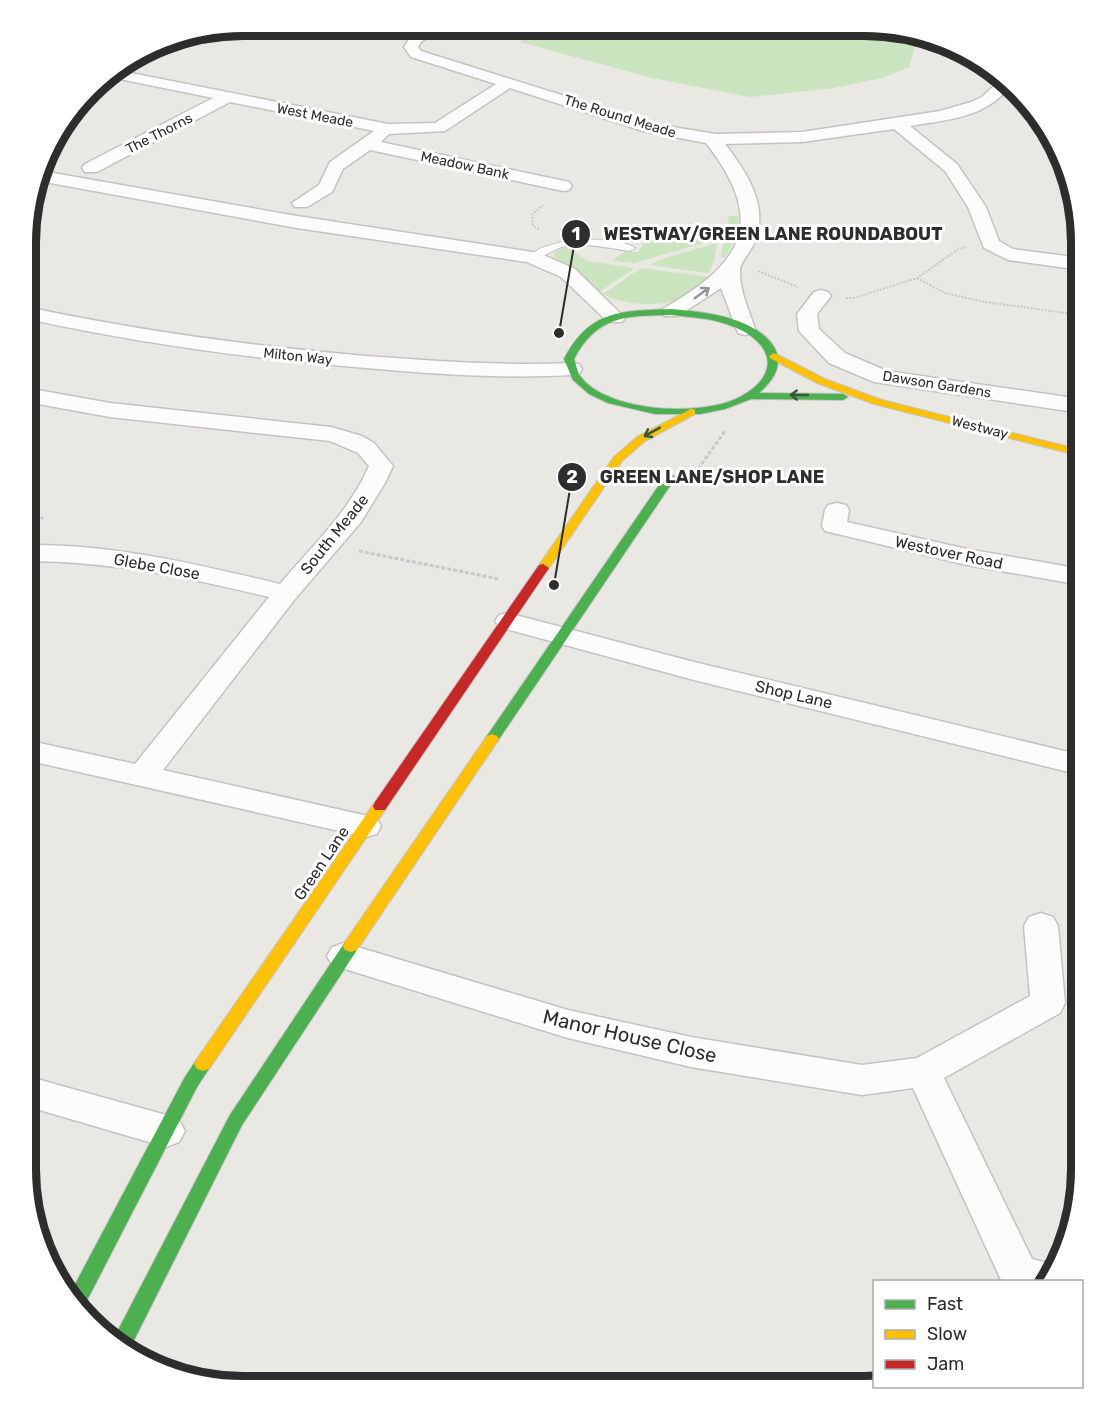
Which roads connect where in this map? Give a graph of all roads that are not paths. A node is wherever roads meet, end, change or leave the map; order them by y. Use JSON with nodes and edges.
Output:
{"nodes":[{"id":1,"x":420,"y":36,"type":"edge"},
{"id":2,"x":122,"y":76,"type":"edge"},
{"id":3,"x":508,"y":82,"type":"junction"},
{"id":4,"x":1001,"y":88,"type":"edge"},
{"id":5,"x":228,"y":98,"type":"junction"},
{"id":6,"x":897,"y":123,"type":"junction"},
{"id":7,"x":387,"y":129,"type":"junction"},
{"id":8,"x":712,"y":139,"type":"junction"},
{"id":9,"x":367,"y":144,"type":"junction"},
{"id":10,"x":91,"y":168,"type":"dead end"},
{"id":11,"x":47,"y":177,"type":"edge"},
{"id":12,"x":562,"y":186,"type":"road end"},
{"id":13,"x":301,"y":203,"type":"dead end"},
{"id":14,"x":630,"y":248,"type":"dead end"},
{"id":15,"x":532,"y":257,"type":"junction"},
{"id":16,"x":1071,"y":263,"type":"edge"},
{"id":17,"x":732,"y":267,"type":"junction"},
{"id":18,"x":821,"y":296,"type":"road end"},
{"id":19,"x":670,"y":312,"type":"junction"},
{"id":20,"x":36,"y":315,"type":"edge"},
{"id":21,"x":615,"y":318,"type":"junction"},
{"id":22,"x":745,"y":329,"type":"junction"},
{"id":23,"x":774,"y":356,"type":"junction"},
{"id":24,"x":571,"y":369,"type":"junction"},
{"id":25,"x":752,"y":396,"type":"junction"},
{"id":26,"x":36,"y":397,"type":"edge"},
{"id":27,"x":604,"y":398,"type":"junction"},
{"id":28,"x":878,"y":402,"type":"junction"},
{"id":29,"x":1071,"y":405,"type":"edge"},
{"id":30,"x":691,"y":412,"type":"junction"},
{"id":31,"x":615,"y":417,"type":"dead end"},
{"id":32,"x":618,"y":442,"type":"dead end"},
{"id":33,"x":1071,"y":450,"type":"edge"},
{"id":34,"x":618,"y":459,"type":"junction"},
{"id":35,"x":670,"y":477,"type":"road end"},
{"id":36,"x":837,"y":510,"type":"dead end"},
{"id":37,"x":36,"y":553,"type":"edge"},
{"id":38,"x":1071,"y":575,"type":"edge"},
{"id":39,"x":285,"y":593,"type":"junction"},
{"id":40,"x":508,"y":621,"type":"junction"},
{"id":41,"x":561,"y":636,"type":"junction"},
{"id":42,"x":36,"y":752,"type":"edge"},
{"id":43,"x":1071,"y":763,"type":"edge"},
{"id":44,"x":142,"y":776,"type":"junction"},
{"id":45,"x":366,"y":826,"type":"junction"},
{"id":46,"x":1041,"y":926,"type":"dead end"},
{"id":47,"x":344,"y":956,"type":"junction"},
{"id":48,"x":923,"y":1072,"type":"junction"},
{"id":49,"x":36,"y":1094,"type":"edge"},
{"id":50,"x":166,"y":1131,"type":"junction"},
{"id":51,"x":1038,"y":1279,"type":"edge"},
{"id":52,"x":80,"y":1296,"type":"edge"},
{"id":53,"x":125,"y":1338,"type":"edge"}],
"edges":[{"from":1,"to":3,"type":"street","name":"The Round Meade"},
{"from":2,"to":5,"type":"street","name":"West Meade"},
{"from":3,"to":7,"type":"street","name":"West Meade"},
{"from":3,"to":8,"type":"street","name":"The Round Meade"},
{"from":4,"to":6,"type":"street","name":"The Round Meade"},
{"from":5,"to":7,"type":"street","name":"West Meade"},
{"from":5,"to":10,"type":"street","name":"The Thorns"},
{"from":6,"to":8,"type":"street","name":"The Round Meade"},
{"from":6,"to":16,"type":"street"},
{"from":7,"to":9,"type":"street"},
{"from":8,"to":17,"type":"street"},
{"from":9,"to":12,"type":"street","name":"Meadow Bank"},
{"from":9,"to":13,"type":"street"},
{"from":11,"to":15,"type":"street"},
{"from":14,"to":15,"type":"lane"},
{"from":15,"to":21,"type":"street"},
{"from":19,"to":17,"type":"street","one_way":true},
{"from":17,"to":22,"type":"street"},
{"from":18,"to":29,"type":"street","name":"Dawson Gardens"},
{"from":19,"to":21,"type":"main road","name":"Westway"},
{"from":19,"to":22,"type":"main road","name":"Westway"},
{"from":20,"to":24,"type":"street","name":"Milton Way"},
{"from":21,"to":24,"type":"main road","name":"Westway"},
{"from":22,"to":23,"type":"main road","name":"Westway"},
{"from":23,"to":25,"type":"main road"},
{"from":23,"to":28,"type":"main road","name":"Westway"},
{"from":24,"to":27,"type":"main road"},
{"from":28,"to":25,"type":"main road","name":"Westway","one_way":true},
{"from":25,"to":30,"type":"main road"},
{"from":26,"to":39,"type":"street","name":"South Meade"},
{"from":27,"to":30,"type":"main road"},
{"from":27,"to":31,"type":"main road"},
{"from":28,"to":33,"type":"main road","name":"Westway"},
{"from":30,"to":34,"type":"main road","name":"Green Lane","one_way":true},
{"from":32,"to":34,"type":"main road"},
{"from":34,"to":40,"type":"main road","name":"Green Lane"},
{"from":35,"to":41,"type":"main road"},
{"from":36,"to":38,"type":"street","name":"Westover Road"},
{"from":37,"to":39,"type":"street","name":"Glebe Close"},
{"from":39,"to":44,"type":"street","name":"South Meade"},
{"from":40,"to":41,"type":"street","name":"Shop Lane"},
{"from":40,"to":45,"type":"main road","name":"Green Lane"},
{"from":41,"to":43,"type":"street","name":"Shop Lane"},
{"from":41,"to":47,"type":"main road"},
{"from":42,"to":44,"type":"street"},
{"from":44,"to":45,"type":"street"},
{"from":45,"to":50,"type":"main road","name":"Green Lane"},
{"from":46,"to":48,"type":"street","name":"Manor House Close"},
{"from":47,"to":48,"type":"street","name":"Manor House Close"},
{"from":47,"to":53,"type":"main road"},
{"from":48,"to":51,"type":"street"},
{"from":49,"to":50,"type":"street"},
{"from":50,"to":52,"type":"main road","name":"Green Lane"}]}
